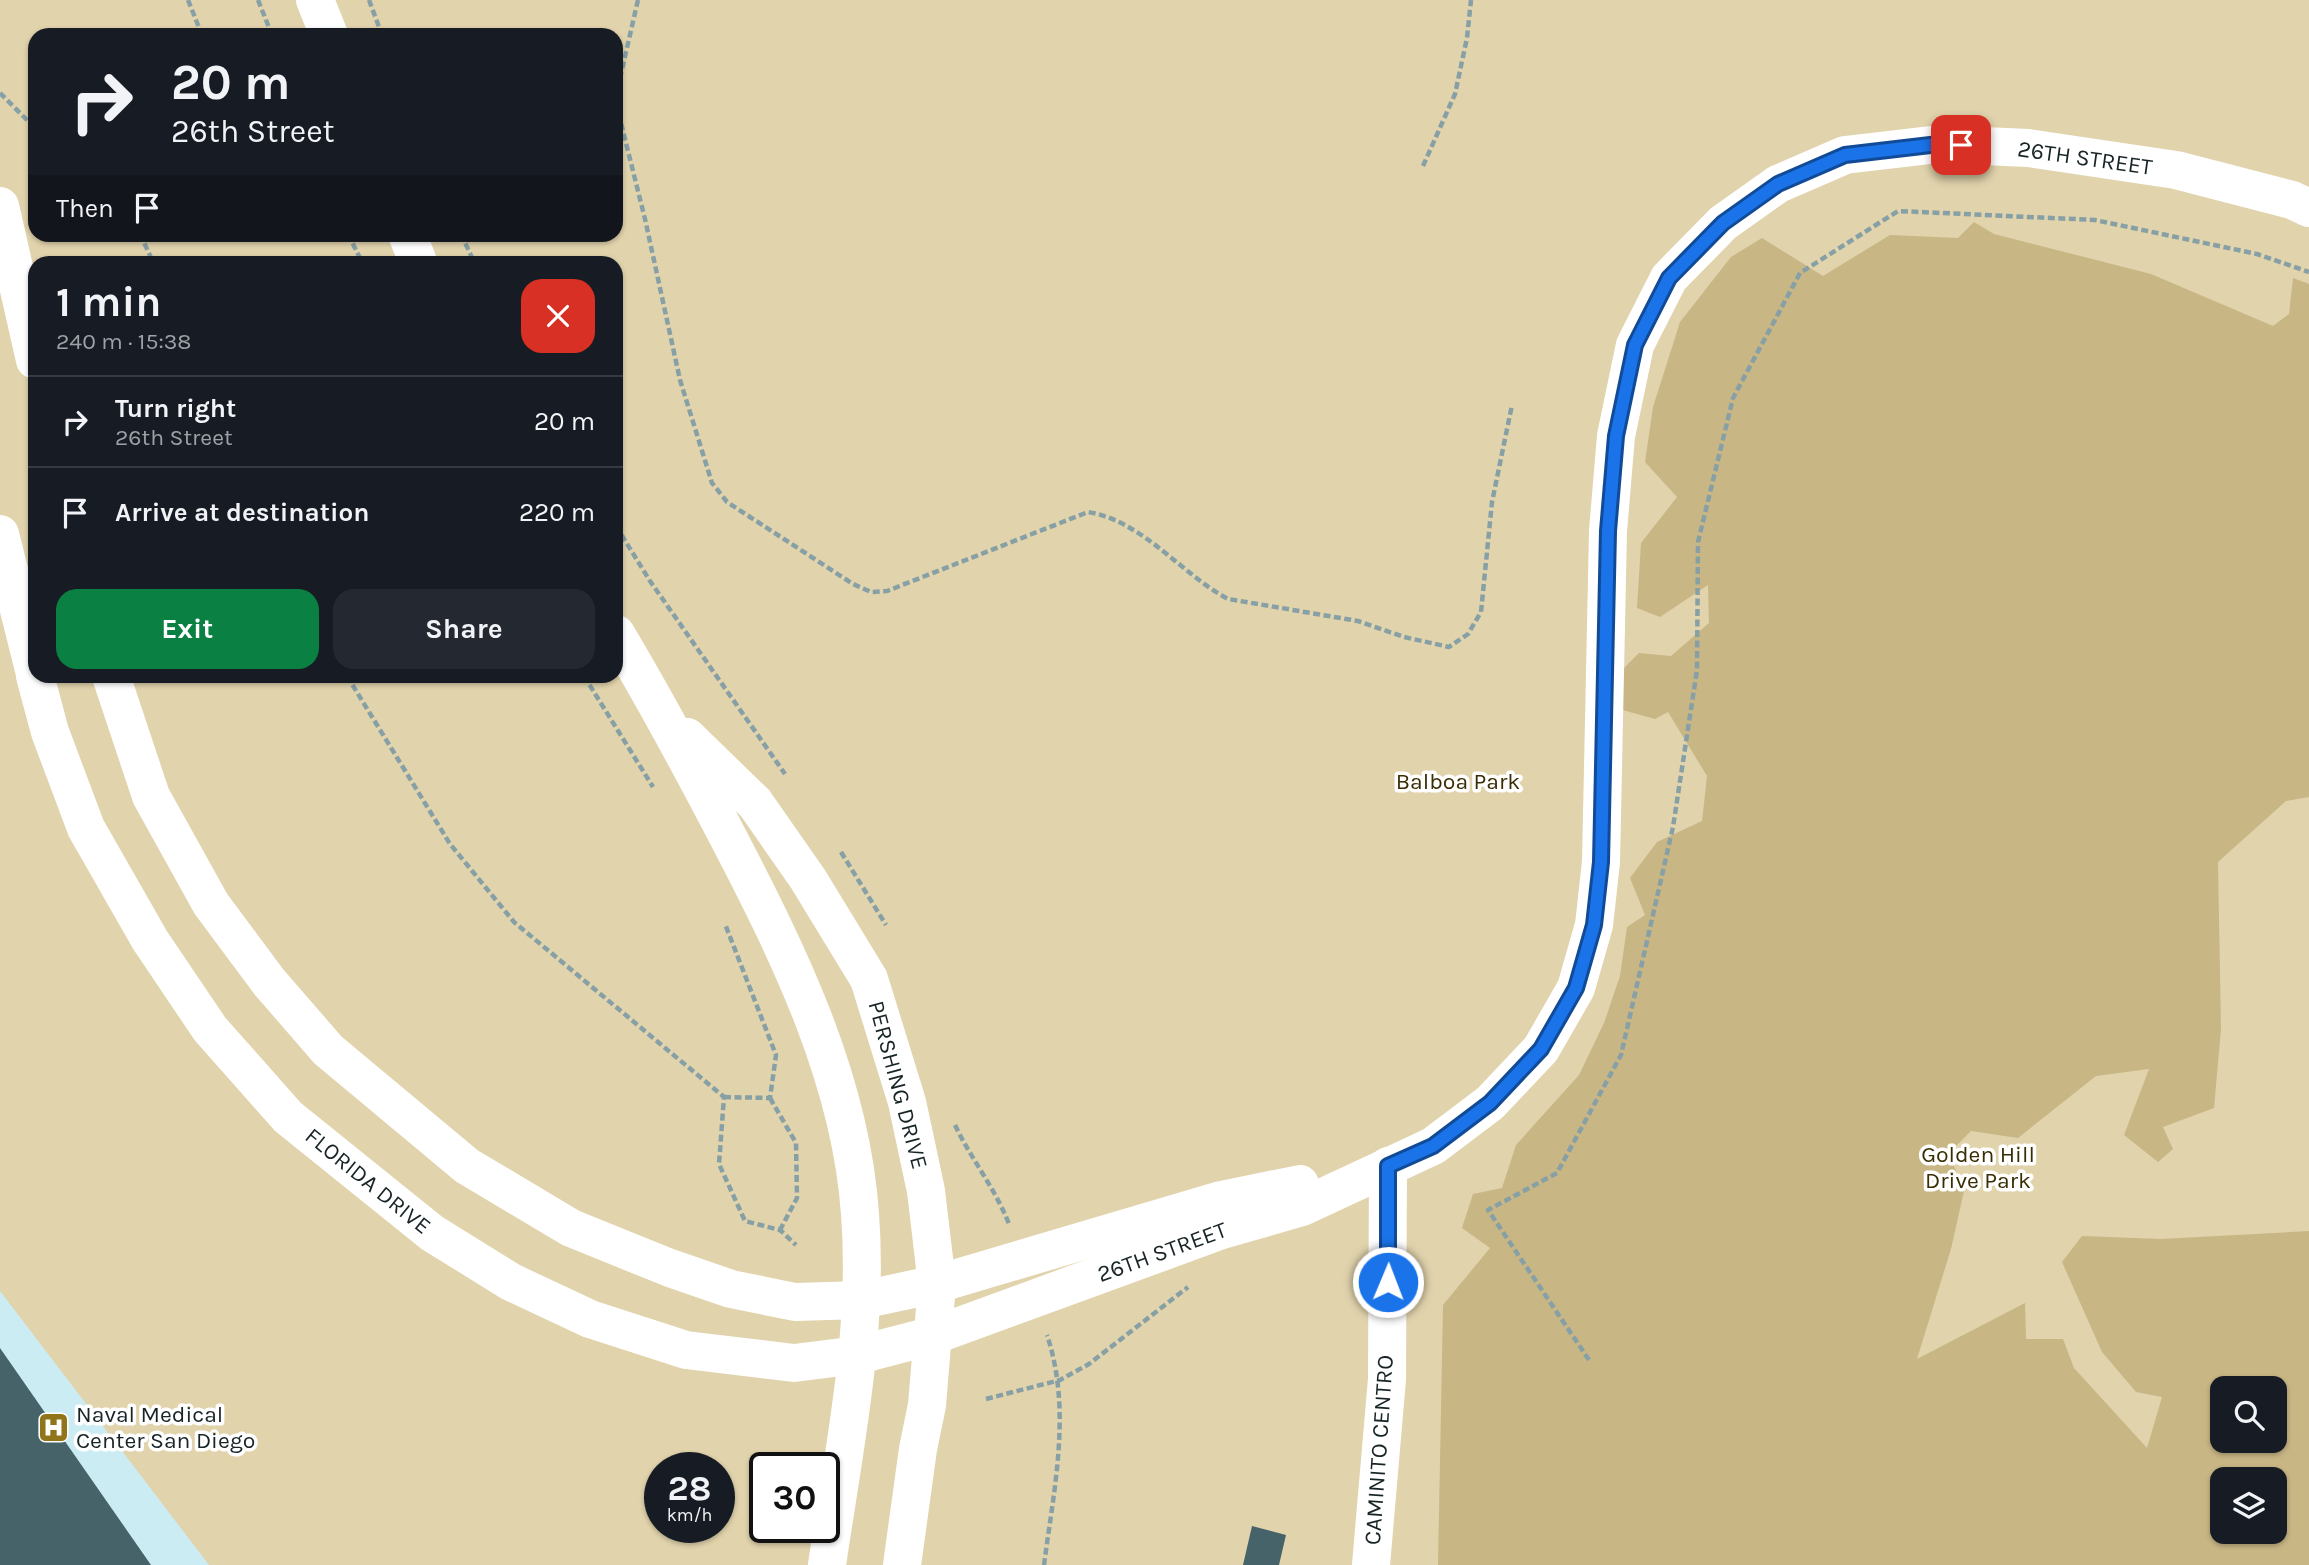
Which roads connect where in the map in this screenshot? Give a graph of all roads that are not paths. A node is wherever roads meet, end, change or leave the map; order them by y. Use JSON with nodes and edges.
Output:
{"nodes":[{"id":1,"x":316,"y":0,"type":"edge"},
{"id":2,"x":326,"y":28,"type":"edge"},
{"id":3,"x":0,"y":206,"type":"edge"},
{"id":4,"x":2309,"y":208,"type":"edge"},
{"id":5,"x":28,"y":329,"type":"edge"},
{"id":6,"x":0,"y":534,"type":"edge"},
{"id":7,"x":623,"y":646,"type":"edge"},
{"id":8,"x":28,"y":647,"type":"edge"},
{"id":9,"x":37,"y":683,"type":"edge"},
{"id":10,"x":113,"y":683,"type":"edge"},
{"id":11,"x":665,"y":715,"type":"junction"},
{"id":12,"x":1388,"y":1166,"type":"junction"},
{"id":13,"x":937,"y":1284,"type":"junction"},
{"id":14,"x":862,"y":1300,"type":"junction"},
{"id":15,"x":935,"y":1335,"type":"junction"},
{"id":16,"x":858,"y":1356,"type":"junction"},
{"id":17,"x":827,"y":1565,"type":"edge"},
{"id":18,"x":902,"y":1565,"type":"edge"},
{"id":19,"x":1371,"y":1565,"type":"edge"}],
"edges":[{"from":1,"to":2,"type":"main road"},
{"from":3,"to":5,"type":"main road"},
{"from":4,"to":12,"type":"main road","name":"26TH STREET"},
{"from":6,"to":8,"type":"main road","name":"FLORIDA DRIVE"},
{"from":7,"to":11,"type":"main road","name":"PERSHING DRIVE"},
{"from":9,"to":16,"type":"main road","name":"FLORIDA DRIVE"},
{"from":10,"to":14,"type":"main road"},
{"from":11,"to":13,"type":"main road","name":"PERSHING DRIVE"},
{"from":11,"to":14,"type":"main road","name":"PERSHING DRIVE"},
{"from":12,"to":13,"type":"main road","name":"26TH STREET"},
{"from":12,"to":15,"type":"main road","name":"26TH STREET"},
{"from":12,"to":19,"type":"main road","name":"CAMINITO CENTRO"},
{"from":13,"to":14,"type":"main road"},
{"from":13,"to":15,"type":"main road","name":"PERSHING DRIVE"},
{"from":14,"to":16,"type":"main road","name":"PERSHING DRIVE"},
{"from":15,"to":16,"type":"main road","name":"FLORIDA DRIVE"},
{"from":15,"to":18,"type":"main road","name":"PERSHING DRIVE"},
{"from":16,"to":17,"type":"main road","name":"PERSHING DRIVE"}]}
